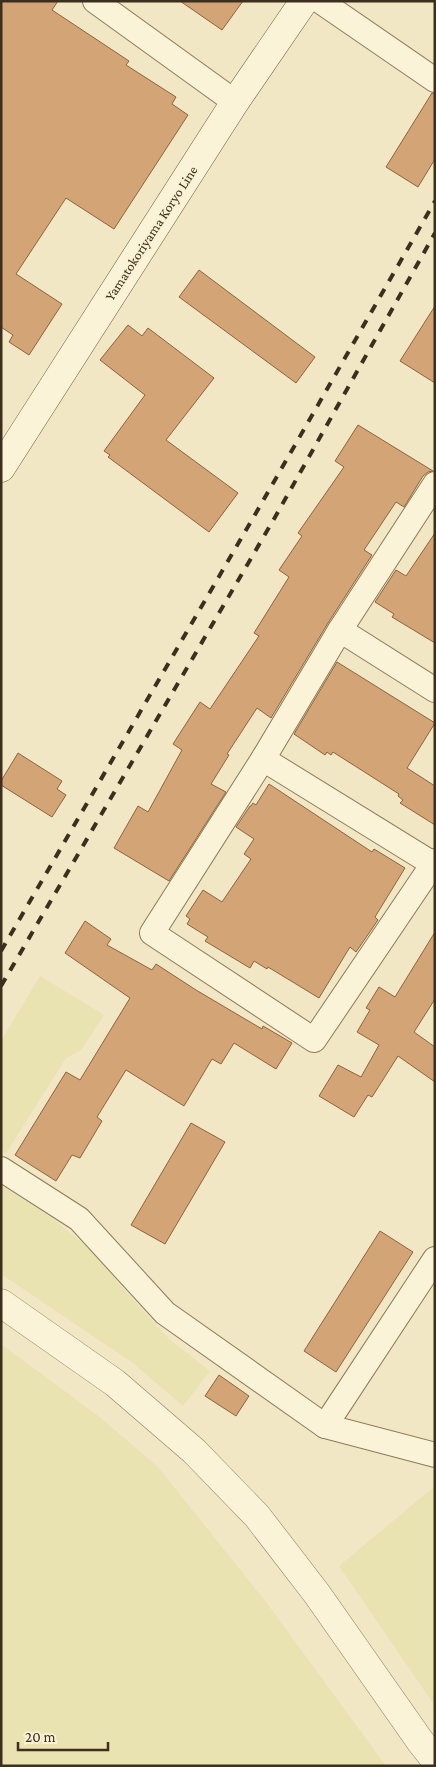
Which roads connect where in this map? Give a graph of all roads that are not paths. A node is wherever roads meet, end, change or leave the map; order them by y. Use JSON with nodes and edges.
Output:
{"nodes":[{"id":1,"x":95,"y":1,"type":"edge"},
{"id":2,"x":304,"y":1,"type":"edge"},
{"id":3,"x":320,"y":1,"type":"edge"},
{"id":4,"x":435,"y":80,"type":"edge"},
{"id":5,"x":236,"y":102,"type":"junction"},
{"id":6,"x":1,"y":468,"type":"edge"},
{"id":7,"x":435,"y":484,"type":"edge"},
{"id":8,"x":340,"y":630,"type":"junction"},
{"id":9,"x":435,"y":690,"type":"edge"},
{"id":10,"x":262,"y":759,"type":"junction"},
{"id":11,"x":434,"y":862,"type":"edge"},
{"id":12,"x":1,"y":1169,"type":"edge"},
{"id":13,"x":435,"y":1259,"type":"edge"},
{"id":14,"x":1,"y":1303,"type":"edge"},
{"id":15,"x":325,"y":1426,"type":"junction"},
{"id":16,"x":435,"y":1455,"type":"edge"},
{"id":17,"x":435,"y":1760,"type":"edge"}],
"edges":[{"from":1,"to":5,"type":"street"},
{"from":2,"to":5,"type":"street","name":"Yamatokoriyama Koryo Line"},
{"from":3,"to":4,"type":"street"},
{"from":5,"to":6,"type":"street","name":"Yamatokoriyama Koryo Line"},
{"from":7,"to":8,"type":"street"},
{"from":8,"to":9,"type":"street"},
{"from":8,"to":10,"type":"street"},
{"from":10,"to":11,"type":"street"},
{"from":10,"to":11,"type":"street"},
{"from":12,"to":15,"type":"street"},
{"from":13,"to":15,"type":"street"},
{"from":14,"to":17,"type":"street"},
{"from":15,"to":16,"type":"street"}]}
